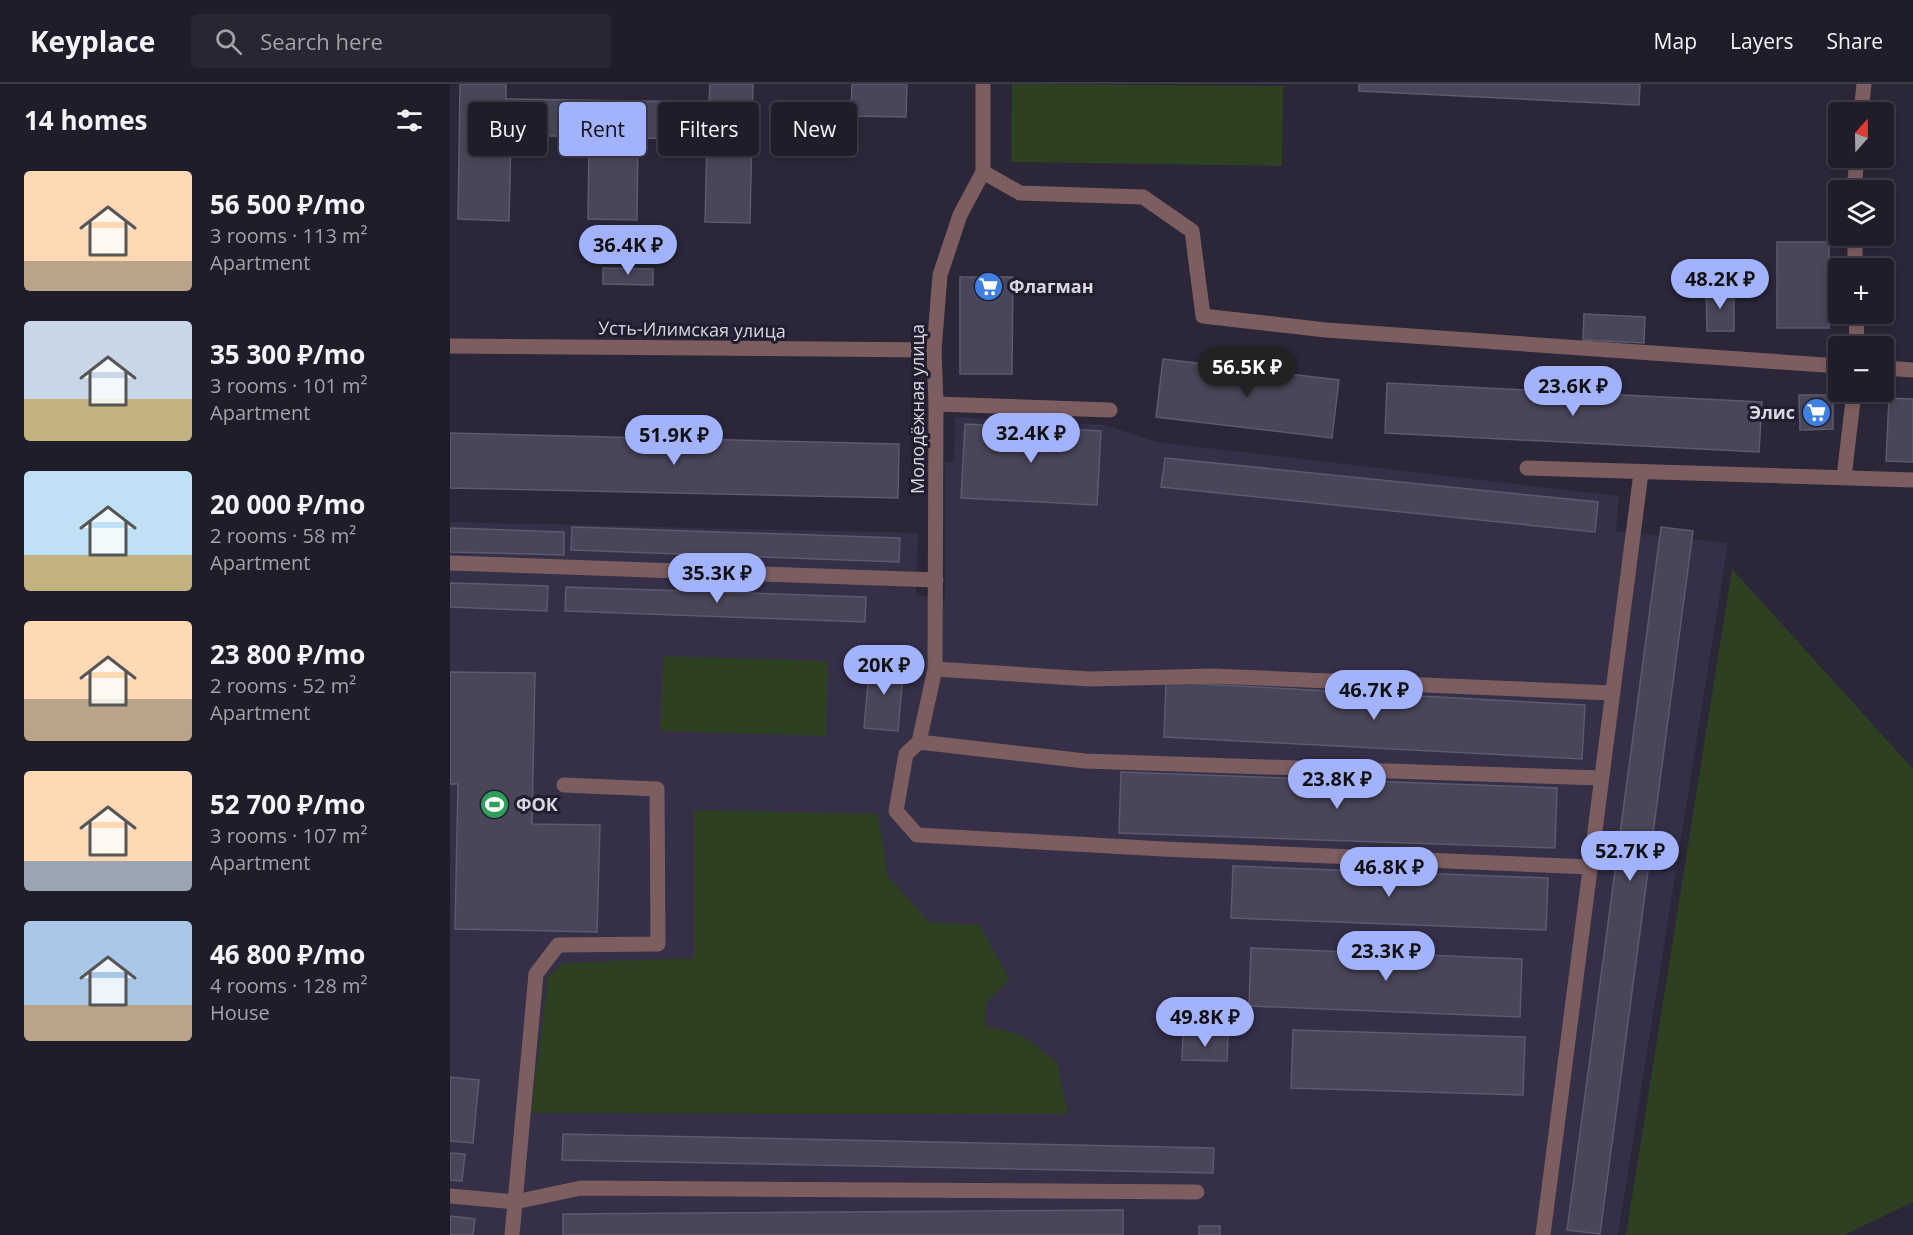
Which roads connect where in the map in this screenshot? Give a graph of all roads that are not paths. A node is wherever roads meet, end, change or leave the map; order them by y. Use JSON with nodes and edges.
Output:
{"nodes":[{"id":1,"x":983,"y":84,"type":"edge"},
{"id":2,"x":1864,"y":84,"type":"edge"},
{"id":3,"x":1862,"y":102,"type":"edge"},
{"id":4,"x":983,"y":172,"type":"junction"},
{"id":5,"x":450,"y":346,"type":"edge"},
{"id":6,"x":934,"y":350,"type":"junction"},
{"id":7,"x":1828,"y":365,"type":"edge"},
{"id":8,"x":1894,"y":369,"type":"edge"},
{"id":9,"x":1913,"y":370,"type":"edge"},
{"id":10,"x":1853,"y":402,"type":"edge"},
{"id":11,"x":936,"y":404,"type":"junction"},
{"id":12,"x":1110,"y":410,"type":"dead end"},
{"id":13,"x":1527,"y":468,"type":"dead end"},
{"id":14,"x":1641,"y":473,"type":"junction"},
{"id":15,"x":1844,"y":477,"type":"junction"},
{"id":16,"x":1913,"y":480,"type":"edge"},
{"id":17,"x":450,"y":564,"type":"edge"},
{"id":18,"x":936,"y":580,"type":"junction"},
{"id":19,"x":935,"y":669,"type":"junction"},
{"id":20,"x":1612,"y":693,"type":"junction"},
{"id":21,"x":919,"y":742,"type":"junction"},
{"id":22,"x":1601,"y":777,"type":"junction"},
{"id":23,"x":564,"y":785,"type":"dead end"},
{"id":24,"x":1590,"y":867,"type":"junction"},
{"id":25,"x":1197,"y":1192,"type":"dead end"},
{"id":26,"x":450,"y":1196,"type":"edge"},
{"id":27,"x":515,"y":1202,"type":"junction"},
{"id":28,"x":512,"y":1235,"type":"edge"},
{"id":29,"x":1542,"y":1235,"type":"edge"}],
"edges":[{"from":1,"to":4,"type":"street","name":"Молодёжная улица"},
{"from":2,"to":3,"type":"street"},
{"from":4,"to":6,"type":"street","name":"Молодёжная улица"},
{"from":4,"to":7,"type":"street"},
{"from":5,"to":6,"type":"street","name":"Усть-Илимская улица"},
{"from":6,"to":11,"type":"street","name":"Молодёжная улица"},
{"from":8,"to":9,"type":"street"},
{"from":10,"to":15,"type":"street"},
{"from":11,"to":12,"type":"street"},
{"from":11,"to":18,"type":"street","name":"Молодёжная улица"},
{"from":13,"to":14,"type":"street"},
{"from":14,"to":15,"type":"street"},
{"from":14,"to":20,"type":"street"},
{"from":15,"to":16,"type":"street"},
{"from":17,"to":18,"type":"street"},
{"from":18,"to":19,"type":"street","name":"Молодёжная улица"},
{"from":19,"to":20,"type":"street"},
{"from":19,"to":21,"type":"street","name":"Молодёжная улица"},
{"from":20,"to":22,"type":"street"},
{"from":21,"to":22,"type":"street"},
{"from":21,"to":24,"type":"street","name":"Молодёжная улица"},
{"from":22,"to":24,"type":"street"},
{"from":23,"to":27,"type":"street"},
{"from":24,"to":29,"type":"street"},
{"from":25,"to":27,"type":"street"},
{"from":26,"to":27,"type":"street"},
{"from":27,"to":28,"type":"street"}]}
